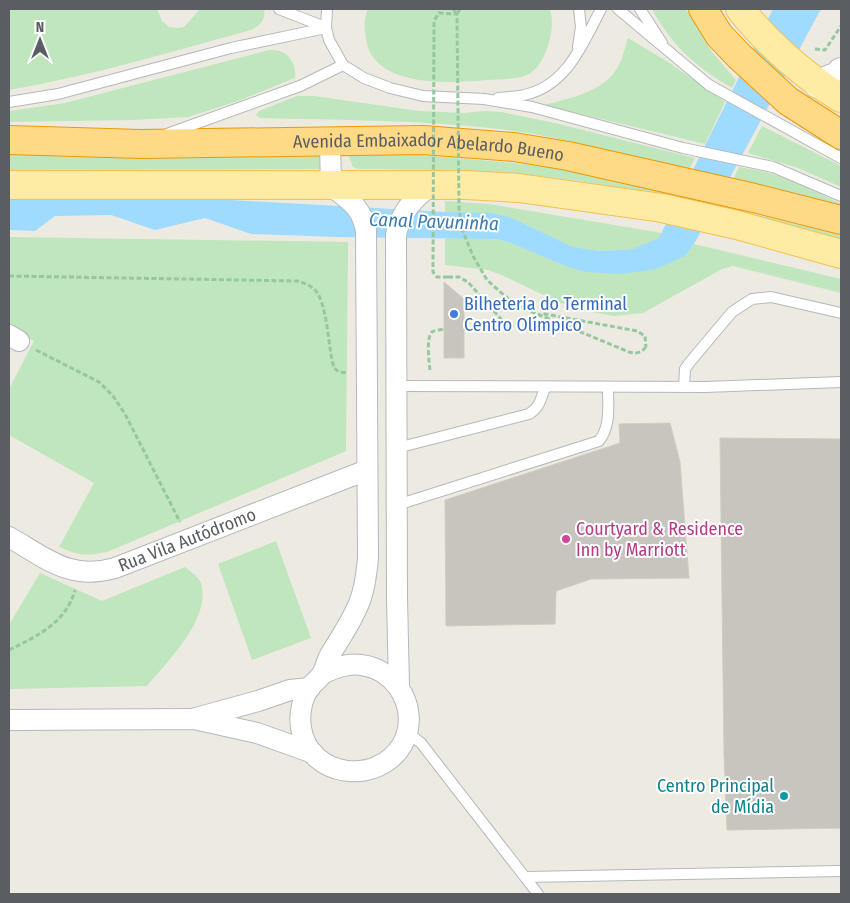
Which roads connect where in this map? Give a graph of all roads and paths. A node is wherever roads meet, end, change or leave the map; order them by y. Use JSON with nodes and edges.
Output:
{"nodes":[{"id":1,"x":279,"y":9,"type":"edge"},
{"id":2,"x":327,"y":9,"type":"edge"},
{"id":3,"x":335,"y":9,"type":"edge"},
{"id":4,"x":453,"y":9,"type":"edge"},
{"id":5,"x":460,"y":9,"type":"edge"},
{"id":6,"x":579,"y":9,"type":"edge"},
{"id":7,"x":601,"y":9,"type":"edge"},
{"id":8,"x":618,"y":9,"type":"edge"},
{"id":9,"x":640,"y":9,"type":"edge"},
{"id":10,"x":702,"y":9,"type":"edge"},
{"id":11,"x":456,"y":14,"type":"junction"},
{"id":12,"x":748,"y":18,"type":"edge"},
{"id":13,"x":841,"y":26,"type":"edge"},
{"id":14,"x":326,"y":28,"type":"junction"},
{"id":15,"x":668,"y":52,"type":"junction"},
{"id":16,"x":573,"y":62,"type":"junction"},
{"id":17,"x":343,"y":65,"type":"junction"},
{"id":18,"x":819,"y":69,"type":"edge"},
{"id":19,"x":841,"y":98,"type":"edge"},
{"id":20,"x":484,"y":99,"type":"junction"},
{"id":21,"x":9,"y":102,"type":"edge"},
{"id":22,"x":841,"y":135,"type":"edge"},
{"id":23,"x":9,"y":140,"type":"edge"},
{"id":24,"x":330,"y":142,"type":"junction"},
{"id":25,"x":141,"y":144,"type":"junction"},
{"id":26,"x":841,"y":158,"type":"edge"},
{"id":27,"x":9,"y":185,"type":"edge"},
{"id":28,"x":331,"y":186,"type":"junction"},
{"id":29,"x":431,"y":186,"type":"junction"},
{"id":30,"x":841,"y":196,"type":"edge"},
{"id":31,"x":841,"y":220,"type":"edge"},
{"id":32,"x":841,"y":254,"type":"edge"},
{"id":33,"x":9,"y":276,"type":"edge"},
{"id":34,"x":841,"y":313,"type":"edge"},
{"id":35,"x":509,"y":328,"type":"junction"},
{"id":36,"x":444,"y":329,"type":"dead end"},
{"id":37,"x":464,"y":329,"type":"dead end"},
{"id":38,"x":14,"y":338,"type":"edge"},
{"id":39,"x":430,"y":370,"type":"dead end"},
{"id":40,"x":346,"y":373,"type":"dead end"},
{"id":41,"x":841,"y":382,"type":"edge"},
{"id":42,"x":397,"y":386,"type":"junction"},
{"id":43,"x":545,"y":387,"type":"junction"},
{"id":44,"x":608,"y":387,"type":"junction"},
{"id":45,"x":684,"y":388,"type":"junction"},
{"id":46,"x":397,"y":448,"type":"junction"},
{"id":47,"x":367,"y":470,"type":"junction"},
{"id":48,"x":397,"y":505,"type":"junction"},
{"id":49,"x":9,"y":536,"type":"edge"},
{"id":50,"x":188,"y":539,"type":"junction"},
{"id":51,"x":78,"y":572,"type":"junction"},
{"id":52,"x":9,"y":650,"type":"edge"},
{"id":53,"x":316,"y":681,"type":"junction"},
{"id":54,"x":399,"y":686,"type":"junction"},
{"id":55,"x":194,"y":719,"type":"junction"},
{"id":56,"x":9,"y":720,"type":"edge"},
{"id":57,"x":407,"y":732,"type":"junction"},
{"id":58,"x":313,"y":753,"type":"junction"},
{"id":59,"x":841,"y":871,"type":"edge"},
{"id":60,"x":526,"y":877,"type":"junction"},
{"id":61,"x":538,"y":894,"type":"edge"}],
"edges":[{"from":1,"to":14,"type":"lane"},
{"from":2,"to":14,"type":"lane"},
{"from":3,"to":14,"type":"lane"},
{"from":4,"to":11,"type":"path","bridge":true},
{"from":5,"to":11,"type":"path","bridge":true},
{"from":6,"to":16,"type":"lane"},
{"from":7,"to":16,"type":"lane"},
{"from":8,"to":15,"type":"lane"},
{"from":9,"to":15,"type":"lane"},
{"from":10,"to":22,"type":"highway"},
{"from":11,"to":35,"type":"path","bridge":true},
{"from":11,"to":35,"type":"path","bridge":true},
{"from":12,"to":18,"type":"main road"},
{"from":13,"to":18,"type":"path"},
{"from":14,"to":17,"type":"lane"},
{"from":14,"to":21,"type":"lane"},
{"from":15,"to":26,"type":"lane"},
{"from":16,"to":20,"type":"lane"},
{"from":17,"to":20,"type":"lane"},
{"from":17,"to":25,"type":"lane"},
{"from":18,"to":19,"type":"main road"},
{"from":20,"to":30,"type":"lane"},
{"from":23,"to":25,"type":"highway","name":"Avenida Embaixador Abelardo Bueno"},
{"from":24,"to":25,"type":"highway","name":"Avenida Embaixador Abelardo Bueno"},
{"from":24,"to":28,"type":"street"},
{"from":24,"to":31,"type":"highway","name":"Avenida Embaixador Abelardo Bueno"},
{"from":27,"to":28,"type":"main road","name":"Avenida Embaixador Abelardo Bueno"},
{"from":28,"to":29,"type":"main road","name":"Avenida Embaixador Abelardo Bueno"},
{"from":28,"to":47,"type":"street"},
{"from":29,"to":32,"type":"main road","name":"Avenida Embaixador Abelardo Bueno"},
{"from":29,"to":42,"type":"street"},
{"from":33,"to":40,"type":"path"},
{"from":34,"to":45,"type":"lane"},
{"from":35,"to":37,"type":"path"},
{"from":36,"to":39,"type":"path"},
{"from":38,"to":50,"type":"path"},
{"from":41,"to":45,"type":"lane"},
{"from":42,"to":43,"type":"lane"},
{"from":42,"to":46,"type":"street"},
{"from":43,"to":44,"type":"lane"},
{"from":43,"to":46,"type":"lane"},
{"from":44,"to":45,"type":"lane"},
{"from":44,"to":48,"type":"lane"},
{"from":46,"to":48,"type":"street"},
{"from":47,"to":50,"type":"street","name":"Rua Vila Autódromo"},
{"from":47,"to":53,"type":"street"},
{"from":48,"to":54,"type":"street"},
{"from":49,"to":51,"type":"street","name":"Rua Vila Autódromo"},
{"from":50,"to":51,"type":"street","name":"Rua Vila Autódromo"},
{"from":51,"to":52,"type":"path"},
{"from":53,"to":54,"type":"street"},
{"from":53,"to":55,"type":"street"},
{"from":53,"to":58,"type":"street"},
{"from":54,"to":57,"type":"street"},
{"from":55,"to":56,"type":"street"},
{"from":55,"to":58,"type":"street"},
{"from":57,"to":58,"type":"street"},
{"from":57,"to":60,"type":"lane"},
{"from":59,"to":60,"type":"lane"},
{"from":60,"to":61,"type":"lane"}]}
